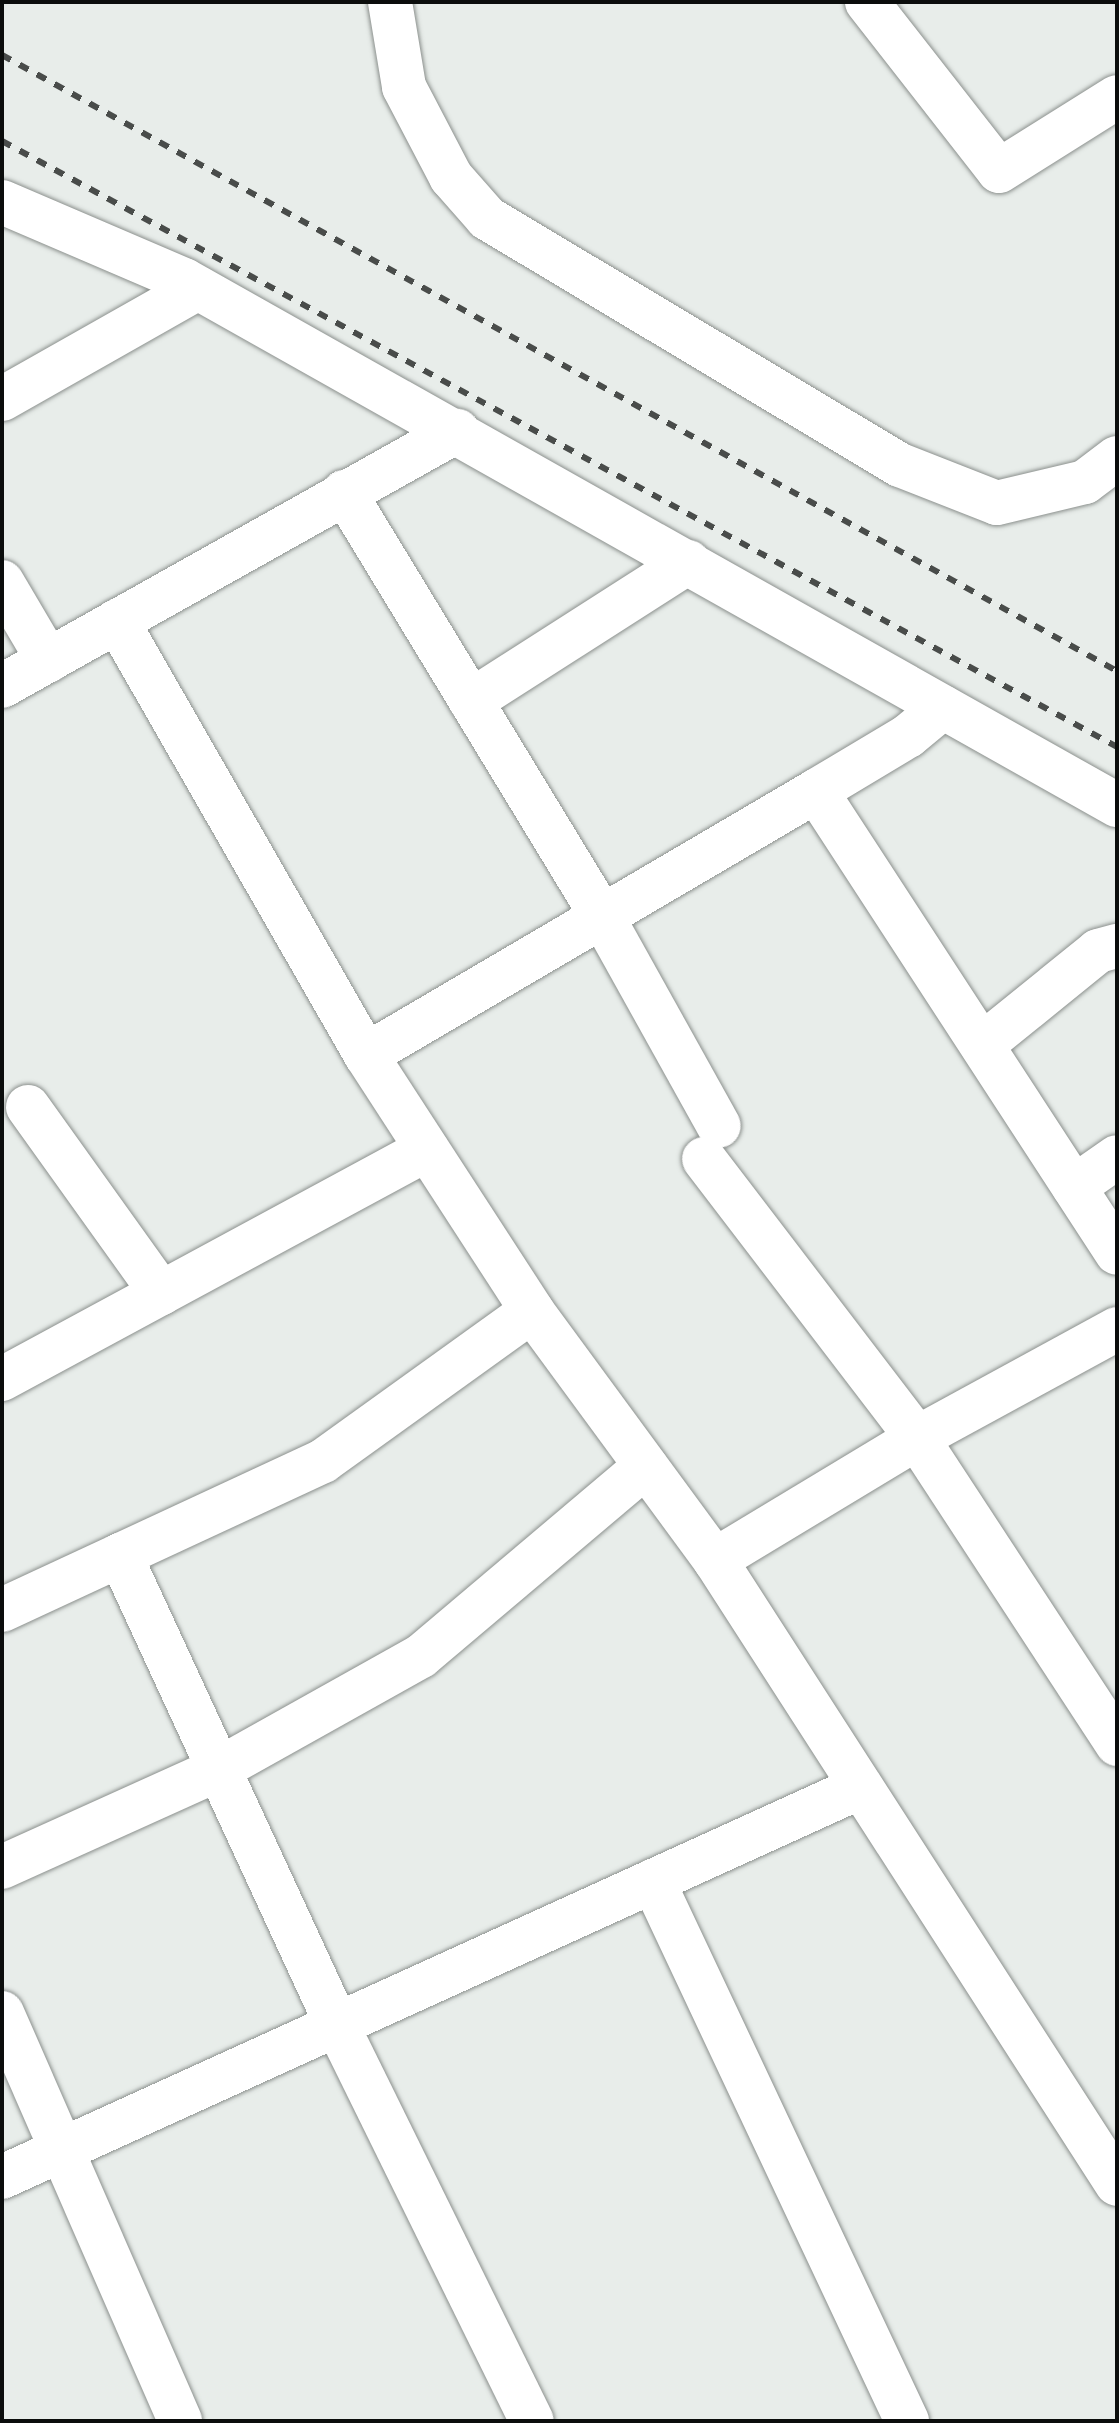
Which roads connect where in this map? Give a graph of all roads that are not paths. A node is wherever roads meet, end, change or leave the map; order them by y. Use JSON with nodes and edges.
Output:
{"nodes":[{"id":1,"x":390,"y":2,"type":"edge"},
{"id":2,"x":867,"y":2,"type":"edge"},
{"id":3,"x":1117,"y":97,"type":"edge"},
{"id":4,"x":2,"y":202,"type":"edge"},
{"id":5,"x":198,"y":288,"type":"junction"},
{"id":6,"x":2,"y":399,"type":"edge"},
{"id":7,"x":457,"y":431,"type":"junction"},
{"id":8,"x":1117,"y":458,"type":"edge"},
{"id":9,"x":344,"y":492,"type":"junction"},
{"id":10,"x":688,"y":562,"type":"junction"},
{"id":11,"x":2,"y":582,"type":"edge"},
{"id":12,"x":117,"y":621,"type":"junction"},
{"id":13,"x":48,"y":660,"type":"junction"},
{"id":14,"x":2,"y":686,"type":"edge"},
{"id":15,"x":471,"y":701,"type":"junction"},
{"id":16,"x":943,"y":707,"type":"junction"},
{"id":17,"x":816,"y":791,"type":"junction"},
{"id":18,"x":1117,"y":805,"type":"edge"},
{"id":19,"x":602,"y":916,"type":"junction"},
{"id":20,"x":1117,"y":946,"type":"edge"},
{"id":21,"x":982,"y":1045,"type":"junction"},
{"id":22,"x":366,"y":1055,"type":"junction"},
{"id":23,"x":28,"y":1107,"type":"dead end"},
{"id":24,"x":427,"y":1149,"type":"junction"},
{"id":25,"x":1117,"y":1157,"type":"edge"},
{"id":26,"x":1074,"y":1187,"type":"junction"},
{"id":27,"x":1117,"y":1253,"type":"edge"},
{"id":28,"x":161,"y":1293,"type":"junction"},
{"id":29,"x":532,"y":1311,"type":"junction"},
{"id":30,"x":1117,"y":1329,"type":"edge"},
{"id":31,"x":2,"y":1379,"type":"edge"},
{"id":32,"x":917,"y":1438,"type":"junction"},
{"id":33,"x":646,"y":1466,"type":"junction"},
{"id":34,"x":120,"y":1555,"type":"junction"},
{"id":35,"x":715,"y":1560,"type":"junction"},
{"id":36,"x":4,"y":1605,"type":"edge"},
{"id":37,"x":1117,"y":1744,"type":"edge"},
{"id":38,"x":219,"y":1769,"type":"junction"},
{"id":39,"x":860,"y":1787,"type":"junction"},
{"id":40,"x":2,"y":1867,"type":"edge"},
{"id":41,"x":653,"y":1881,"type":"junction"},
{"id":42,"x":2,"y":2013,"type":"edge"},
{"id":43,"x":337,"y":2025,"type":"junction"},
{"id":44,"x":62,"y":2149,"type":"junction"},
{"id":45,"x":2,"y":2177,"type":"edge"},
{"id":46,"x":1117,"y":2184,"type":"edge"},
{"id":47,"x":180,"y":2421,"type":"edge"},
{"id":48,"x":532,"y":2421,"type":"edge"},
{"id":49,"x":907,"y":2421,"type":"edge"}],
"edges":[{"from":1,"to":8,"type":"street"},
{"from":2,"to":3,"type":"street"},
{"from":4,"to":5,"type":"street"},
{"from":5,"to":6,"type":"street"},
{"from":5,"to":7,"type":"street"},
{"from":7,"to":9,"type":"street"},
{"from":7,"to":10,"type":"street"},
{"from":9,"to":12,"type":"street"},
{"from":9,"to":15,"type":"street"},
{"from":10,"to":15,"type":"street"},
{"from":10,"to":16,"type":"street"},
{"from":11,"to":13,"type":"street"},
{"from":12,"to":13,"type":"street"},
{"from":12,"to":22,"type":"street"},
{"from":13,"to":14,"type":"street"},
{"from":15,"to":19,"type":"street"},
{"from":16,"to":17,"type":"street"},
{"from":16,"to":18,"type":"street"},
{"from":17,"to":19,"type":"street"},
{"from":17,"to":21,"type":"street"},
{"from":19,"to":22,"type":"street"},
{"from":19,"to":32,"type":"street"},
{"from":20,"to":21,"type":"street"},
{"from":21,"to":26,"type":"street"},
{"from":22,"to":24,"type":"street"},
{"from":23,"to":28,"type":"street"},
{"from":24,"to":28,"type":"street"},
{"from":24,"to":29,"type":"street"},
{"from":25,"to":26,"type":"street"},
{"from":26,"to":27,"type":"street"},
{"from":28,"to":31,"type":"street"},
{"from":29,"to":33,"type":"street"},
{"from":29,"to":34,"type":"street"},
{"from":30,"to":32,"type":"street"},
{"from":32,"to":35,"type":"street"},
{"from":32,"to":37,"type":"street"},
{"from":33,"to":35,"type":"street"},
{"from":33,"to":38,"type":"street"},
{"from":34,"to":36,"type":"street"},
{"from":34,"to":38,"type":"street"},
{"from":35,"to":39,"type":"street"},
{"from":38,"to":40,"type":"street"},
{"from":38,"to":43,"type":"street"},
{"from":39,"to":41,"type":"street"},
{"from":39,"to":46,"type":"street"},
{"from":41,"to":43,"type":"street"},
{"from":41,"to":49,"type":"street"},
{"from":42,"to":44,"type":"street"},
{"from":43,"to":44,"type":"street"},
{"from":43,"to":48,"type":"street"},
{"from":44,"to":45,"type":"street"},
{"from":44,"to":47,"type":"street"}]}
